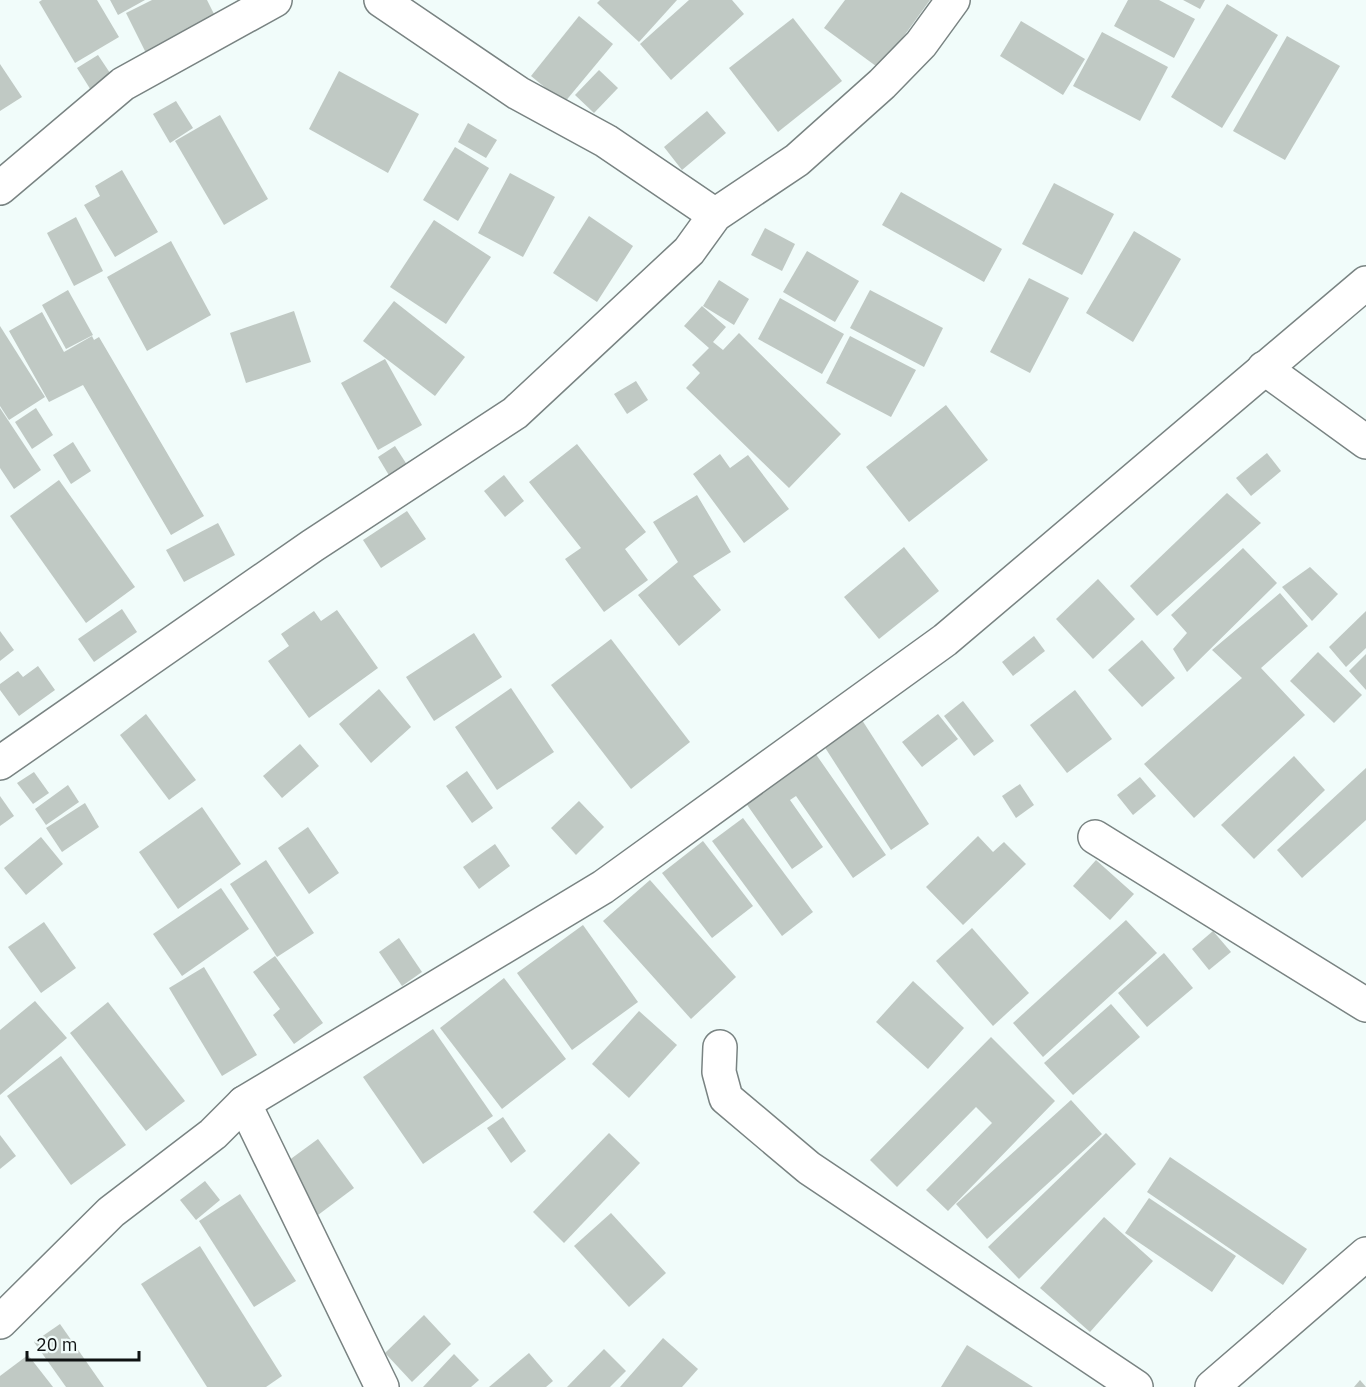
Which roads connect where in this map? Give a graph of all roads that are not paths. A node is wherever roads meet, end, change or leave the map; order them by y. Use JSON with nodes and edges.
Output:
{"nodes":[{"id":1,"x":274,"y":0,"type":"edge"},
{"id":2,"x":381,"y":0,"type":"edge"},
{"id":3,"x":953,"y":0,"type":"edge"},
{"id":4,"x":0,"y":188,"type":"edge"},
{"id":5,"x":715,"y":215,"type":"junction"},
{"id":6,"x":1366,"y":283,"type":"edge"},
{"id":7,"x":1264,"y":368,"type":"junction"},
{"id":8,"x":1366,"y":442,"type":"edge"},
{"id":9,"x":0,"y":763,"type":"edge"},
{"id":10,"x":1095,"y":837,"type":"dead end"},
{"id":11,"x":1366,"y":1005,"type":"edge"},
{"id":12,"x":720,"y":1047,"type":"dead end"},
{"id":13,"x":244,"y":1103,"type":"junction"},
{"id":14,"x":1366,"y":1254,"type":"edge"},
{"id":15,"x":0,"y":1322,"type":"edge"},
{"id":16,"x":382,"y":1387,"type":"edge"},
{"id":17,"x":1136,"y":1387,"type":"edge"},
{"id":18,"x":1212,"y":1387,"type":"edge"}],
"edges":[{"from":1,"to":4,"type":"street"},
{"from":2,"to":5,"type":"street"},
{"from":3,"to":5,"type":"street"},
{"from":5,"to":9,"type":"street"},
{"from":6,"to":7,"type":"street"},
{"from":7,"to":8,"type":"street"},
{"from":7,"to":13,"type":"street"},
{"from":10,"to":11,"type":"street"},
{"from":12,"to":17,"type":"street"},
{"from":13,"to":15,"type":"street"},
{"from":13,"to":16,"type":"street"},
{"from":14,"to":18,"type":"street"}]}
